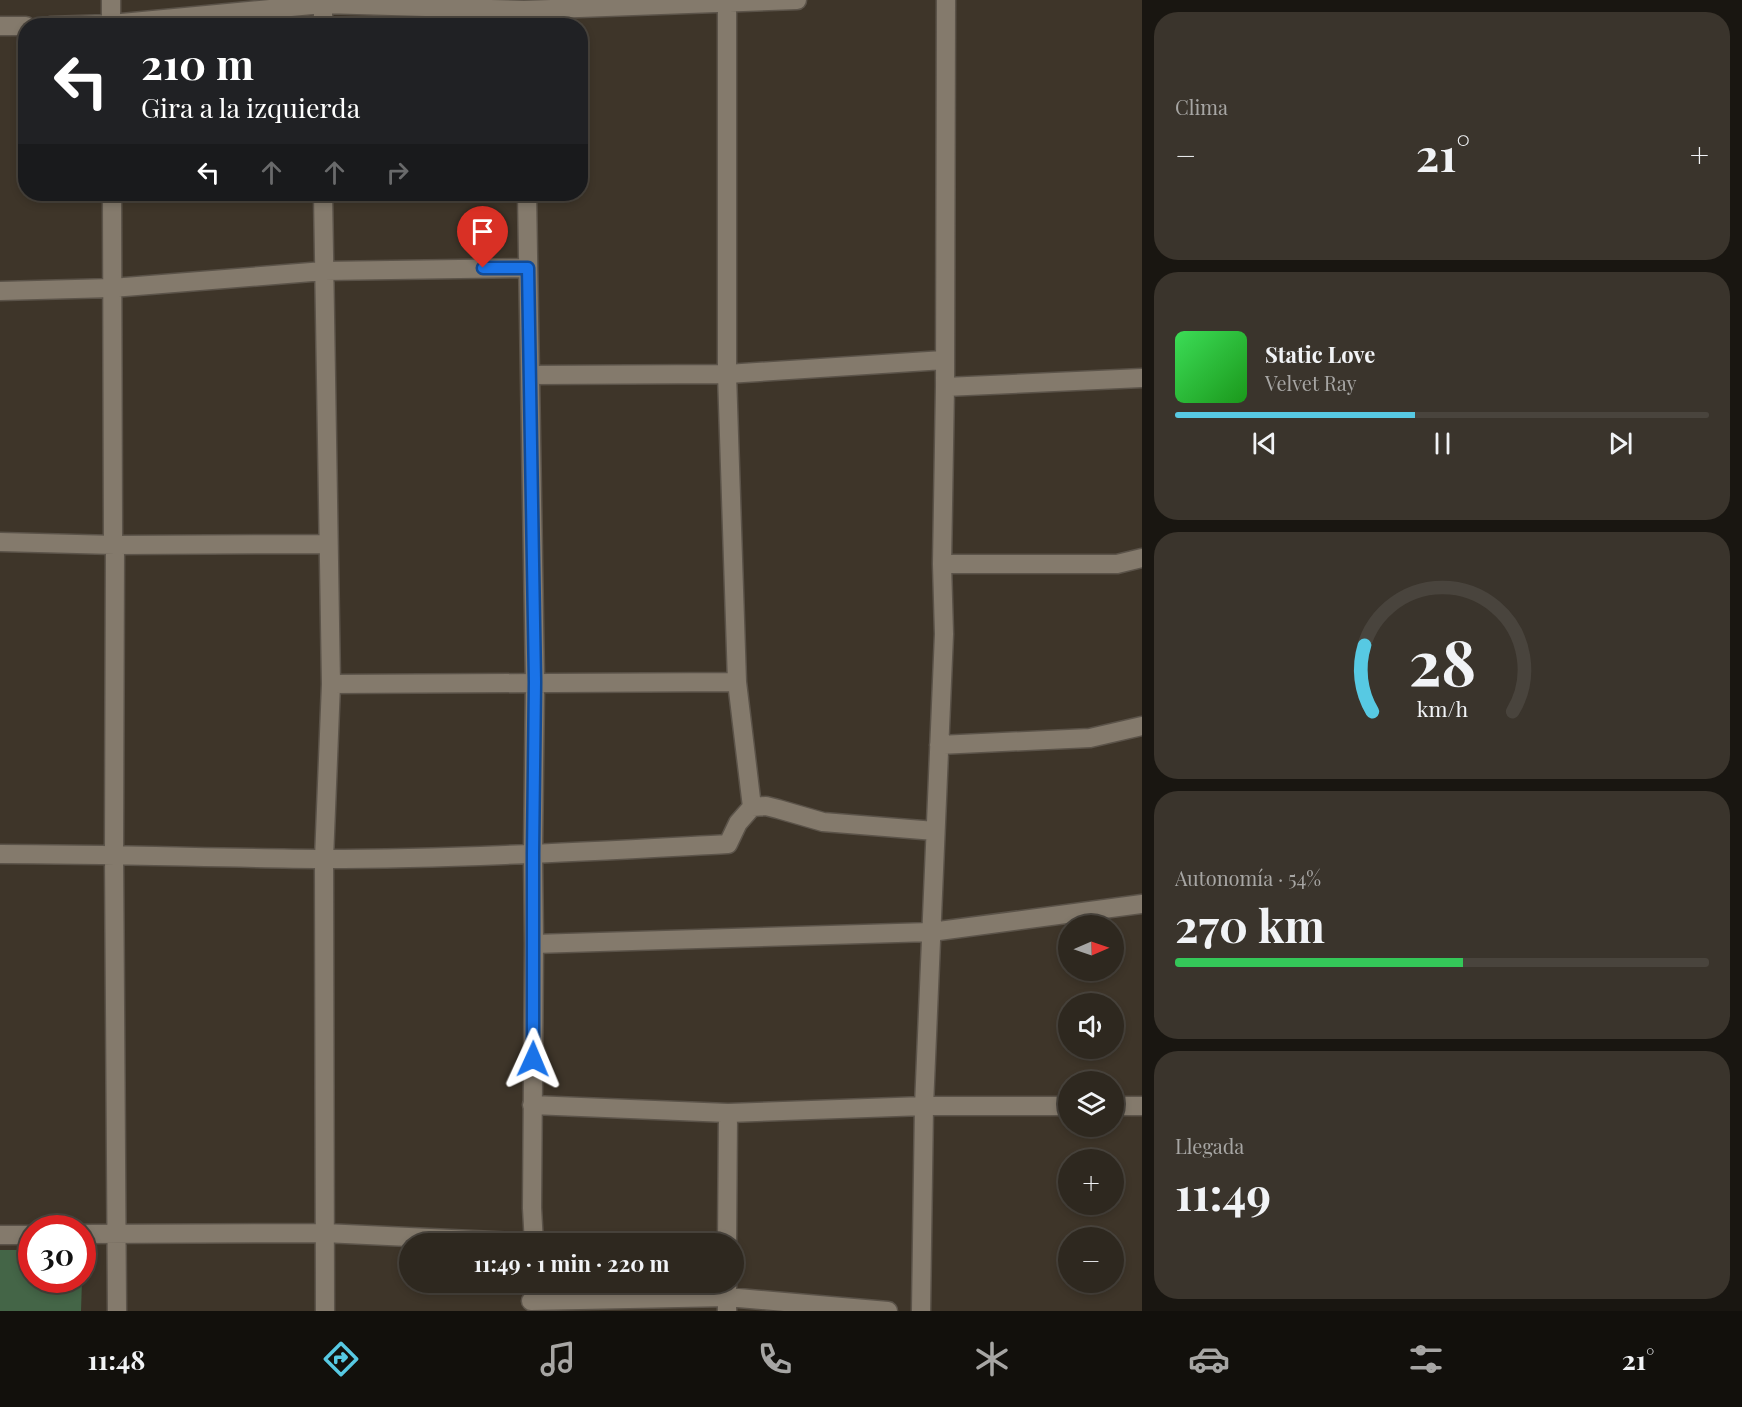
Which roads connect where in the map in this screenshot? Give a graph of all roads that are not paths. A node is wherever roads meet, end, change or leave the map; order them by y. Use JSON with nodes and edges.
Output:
{"nodes":[{"id":1,"x":111,"y":0,"type":"edge"},
{"id":2,"x":797,"y":0,"type":"edge"},
{"id":3,"x":946,"y":0,"type":"edge"},
{"id":4,"x":323,"y":2,"type":"edge"},
{"id":5,"x":727,"y":2,"type":"edge"},
{"id":6,"x":524,"y":12,"type":"edge"},
{"id":7,"x":111,"y":18,"type":"edge"},
{"id":8,"x":176,"y":18,"type":"edge"},
{"id":9,"x":323,"y":18,"type":"edge"},
{"id":10,"x":0,"y":26,"type":"edge"},
{"id":11,"x":18,"y":26,"type":"edge"},
{"id":12,"x":112,"y":201,"type":"edge"},
{"id":13,"x":323,"y":201,"type":"edge"},
{"id":14,"x":527,"y":201,"type":"edge"},
{"id":15,"x":528,"y":268,"type":"junction"},
{"id":16,"x":324,"y":271,"type":"junction"},
{"id":17,"x":112,"y":288,"type":"junction"},
{"id":18,"x":0,"y":291,"type":"edge"},
{"id":19,"x":944,"y":360,"type":"junction"},
{"id":20,"x":727,"y":374,"type":"junction"},
{"id":21,"x":531,"y":375,"type":"junction"},
{"id":22,"x":1142,"y":378,"type":"edge"},
{"id":23,"x":945,"y":387,"type":"junction"},
{"id":24,"x":0,"y":542,"type":"edge"},
{"id":25,"x":328,"y":544,"type":"junction"},
{"id":26,"x":115,"y":545,"type":"junction"},
{"id":27,"x":1142,"y":558,"type":"edge"},
{"id":28,"x":942,"y":564,"type":"junction"},
{"id":29,"x":535,"y":682,"type":"junction"},
{"id":30,"x":737,"y":682,"type":"junction"},
{"id":31,"x":331,"y":684,"type":"junction"},
{"id":32,"x":1142,"y":726,"type":"edge"},
{"id":33,"x":939,"y":745,"type":"junction"},
{"id":34,"x":753,"y":807,"type":"junction"},
{"id":35,"x":935,"y":831,"type":"junction"},
{"id":36,"x":0,"y":854,"type":"edge"},
{"id":37,"x":114,"y":854,"type":"junction"},
{"id":38,"x":533,"y":854,"type":"junction"},
{"id":39,"x":324,"y":859,"type":"junction"},
{"id":40,"x":1142,"y":904,"type":"edge"},
{"id":41,"x":931,"y":932,"type":"junction"},
{"id":42,"x":534,"y":944,"type":"junction"},
{"id":43,"x":532,"y":1105,"type":"junction"},
{"id":44,"x":924,"y":1106,"type":"junction"},
{"id":45,"x":1058,"y":1106,"type":"edge"},
{"id":46,"x":1124,"y":1106,"type":"edge"},
{"id":47,"x":1142,"y":1106,"type":"edge"},
{"id":48,"x":728,"y":1113,"type":"junction"},
{"id":49,"x":324,"y":1233,"type":"junction"},
{"id":50,"x":533,"y":1233,"type":"edge"},
{"id":51,"x":727,"y":1233,"type":"edge"},
{"id":52,"x":18,"y":1234,"type":"edge"},
{"id":53,"x":96,"y":1234,"type":"edge"},
{"id":54,"x":117,"y":1234,"type":"junction"},
{"id":55,"x":0,"y":1235,"type":"edge"},
{"id":56,"x":399,"y":1237,"type":"edge"},
{"id":57,"x":727,"y":1297,"type":"edge"},
{"id":58,"x":532,"y":1298,"type":"edge"},
{"id":59,"x":117,"y":1311,"type":"edge"},
{"id":60,"x":325,"y":1311,"type":"edge"},
{"id":61,"x":888,"y":1311,"type":"edge"},
{"id":62,"x":921,"y":1311,"type":"edge"}],
"edges":[{"from":1,"to":7,"type":"street"},
{"from":2,"to":5,"type":"street"},
{"from":3,"to":19,"type":"street"},
{"from":4,"to":6,"type":"street"},
{"from":4,"to":8,"type":"street"},
{"from":4,"to":9,"type":"street"},
{"from":5,"to":6,"type":"street"},
{"from":5,"to":20,"type":"street"},
{"from":10,"to":11,"type":"street"},
{"from":12,"to":17,"type":"street"},
{"from":13,"to":16,"type":"street"},
{"from":14,"to":15,"type":"street"},
{"from":15,"to":16,"type":"street"},
{"from":15,"to":21,"type":"street"},
{"from":16,"to":17,"type":"street"},
{"from":16,"to":25,"type":"street"},
{"from":17,"to":18,"type":"street"},
{"from":17,"to":26,"type":"street"},
{"from":19,"to":20,"type":"street"},
{"from":19,"to":23,"type":"street"},
{"from":20,"to":21,"type":"street"},
{"from":20,"to":30,"type":"street"},
{"from":21,"to":29,"type":"street"},
{"from":22,"to":23,"type":"street"},
{"from":23,"to":28,"type":"street"},
{"from":24,"to":26,"type":"street"},
{"from":25,"to":26,"type":"street"},
{"from":25,"to":31,"type":"street"},
{"from":26,"to":37,"type":"street"},
{"from":27,"to":28,"type":"street"},
{"from":28,"to":33,"type":"street"},
{"from":29,"to":30,"type":"street"},
{"from":29,"to":31,"type":"street"},
{"from":29,"to":38,"type":"street"},
{"from":30,"to":34,"type":"street"},
{"from":31,"to":39,"type":"street"},
{"from":32,"to":33,"type":"street"},
{"from":33,"to":35,"type":"street"},
{"from":34,"to":35,"type":"street"},
{"from":34,"to":38,"type":"street"},
{"from":35,"to":41,"type":"street"},
{"from":36,"to":37,"type":"street"},
{"from":37,"to":39,"type":"street"},
{"from":37,"to":54,"type":"street"},
{"from":38,"to":39,"type":"street"},
{"from":38,"to":42,"type":"street"},
{"from":39,"to":49,"type":"street"},
{"from":40,"to":41,"type":"street"},
{"from":41,"to":42,"type":"street"},
{"from":41,"to":44,"type":"street"},
{"from":42,"to":43,"type":"street"},
{"from":43,"to":48,"type":"street"},
{"from":43,"to":50,"type":"street"},
{"from":44,"to":45,"type":"street"},
{"from":44,"to":48,"type":"street"},
{"from":44,"to":62,"type":"street"},
{"from":46,"to":47,"type":"street"},
{"from":48,"to":51,"type":"street"},
{"from":49,"to":54,"type":"street"},
{"from":49,"to":56,"type":"street"},
{"from":49,"to":60,"type":"street"},
{"from":52,"to":55,"type":"street"},
{"from":53,"to":54,"type":"street"},
{"from":54,"to":59,"type":"street"},
{"from":57,"to":58,"type":"street"},
{"from":57,"to":61,"type":"street"}]}
